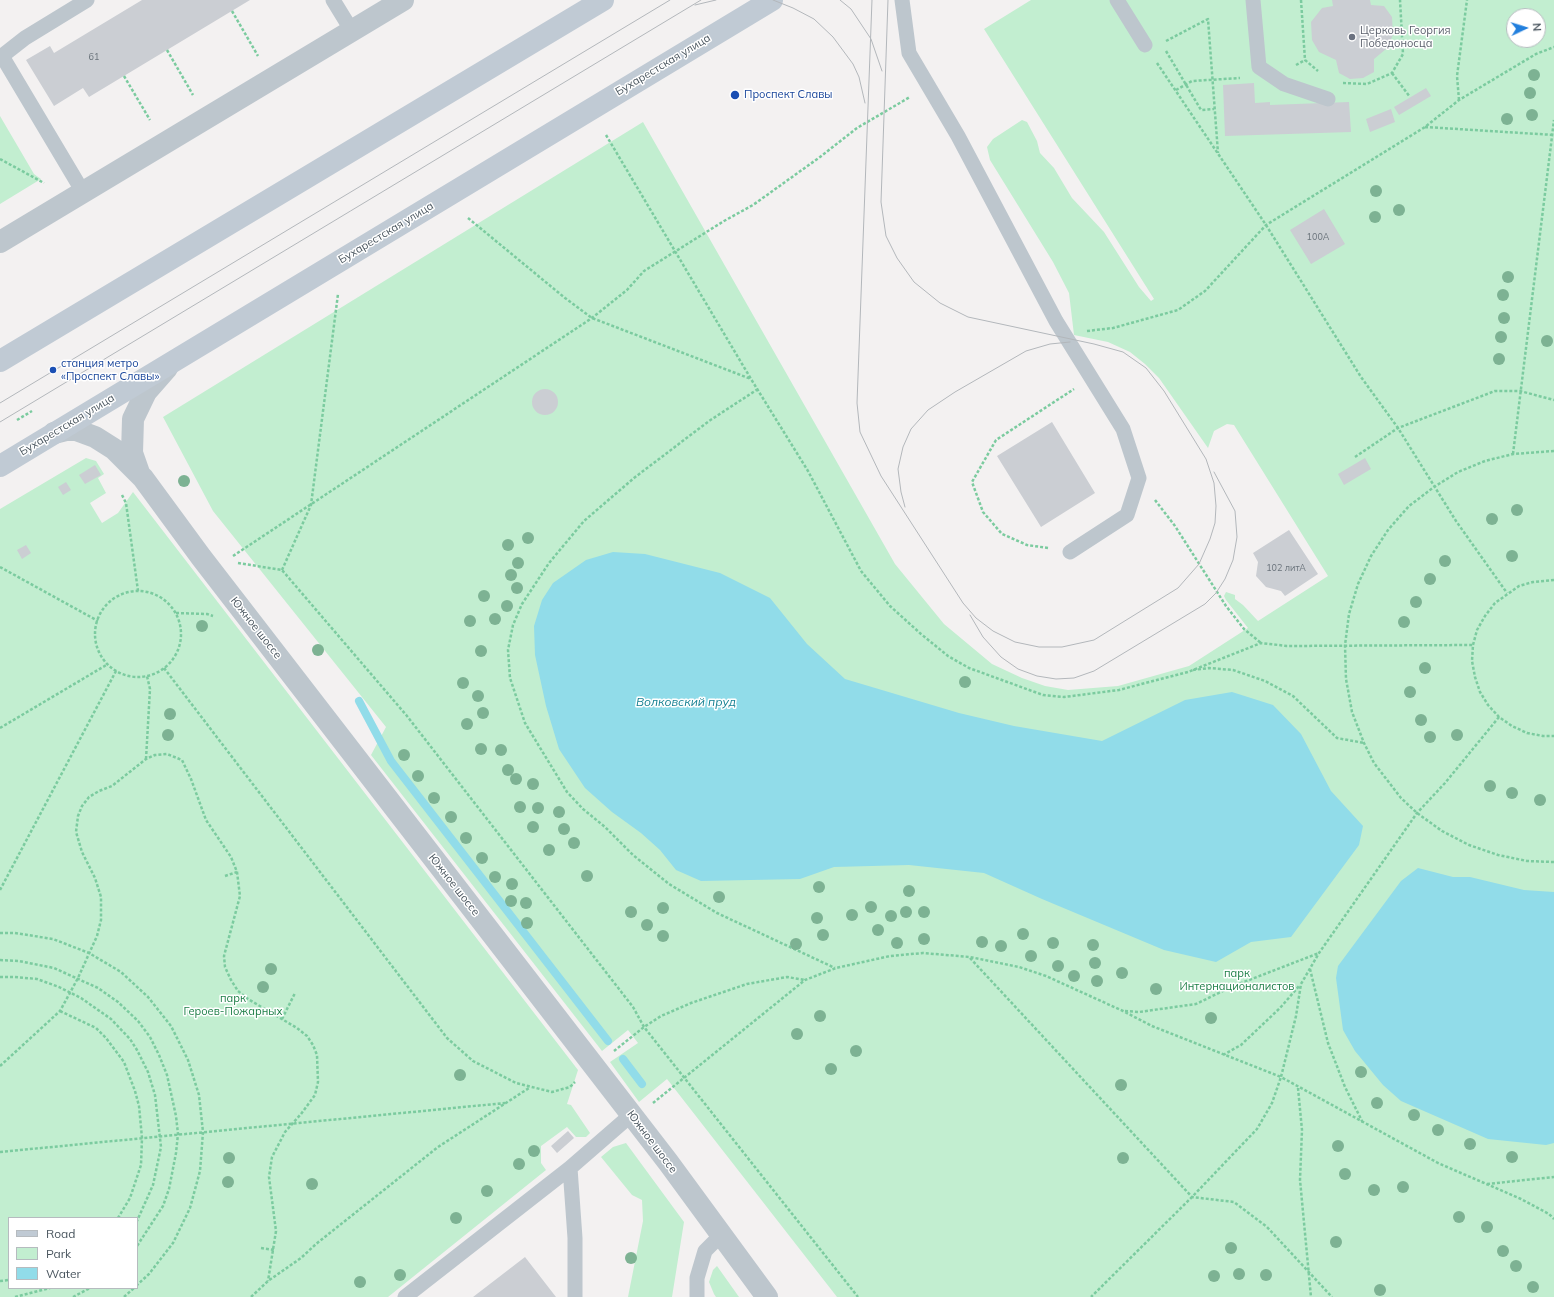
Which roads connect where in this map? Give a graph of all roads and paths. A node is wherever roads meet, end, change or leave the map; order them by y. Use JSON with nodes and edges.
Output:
{"nodes":[{"id":1,"x":87,"y":0,"type":"edge"},
{"id":2,"x":333,"y":0,"type":"edge"},
{"id":3,"x":403,"y":0,"type":"edge"},
{"id":4,"x":603,"y":0,"type":"edge"},
{"id":5,"x":772,"y":0,"type":"edge"},
{"id":6,"x":902,"y":0,"type":"edge"},
{"id":7,"x":1117,"y":0,"type":"edge"},
{"id":8,"x":1254,"y":0,"type":"edge"},
{"id":9,"x":1301,"y":0,"type":"edge"},
{"id":10,"x":1400,"y":0,"type":"edge"},
{"id":11,"x":1467,"y":0,"type":"edge"},
{"id":12,"x":232,"y":11,"type":"dead end"},
{"id":13,"x":352,"y":31,"type":"junction"},
{"id":14,"x":1161,"y":43,"type":"dead end"},
{"id":15,"x":1145,"y":45,"type":"joint"},
{"id":16,"x":1554,"y":47,"type":"edge"},
{"id":17,"x":167,"y":50,"type":"dead end"},
{"id":18,"x":1165,"y":50,"type":"dead end"},
{"id":19,"x":258,"y":56,"type":"dead end"},
{"id":20,"x":1259,"y":67,"type":"junction"},
{"id":21,"x":1321,"y":73,"type":"dead end"},
{"id":22,"x":1392,"y":73,"type":"junction"},
{"id":23,"x":124,"y":76,"type":"dead end"},
{"id":24,"x":1212,"y":80,"type":"junction"},
{"id":25,"x":1338,"y":83,"type":"dead end"},
{"id":26,"x":1186,"y":85,"type":"junction"},
{"id":27,"x":1176,"y":90,"type":"junction"},
{"id":28,"x":931,"y":91,"type":"junction"},
{"id":29,"x":193,"y":95,"type":"dead end"},
{"id":30,"x":1410,"y":98,"type":"dead end"},
{"id":31,"x":1328,"y":99,"type":"dead end"},
{"id":32,"x":1459,"y":100,"type":"junction"},
{"id":33,"x":1214,"y":109,"type":"junction"},
{"id":34,"x":150,"y":120,"type":"dead end"},
{"id":35,"x":1554,"y":120,"type":"edge"},
{"id":36,"x":1424,"y":127,"type":"junction"},
{"id":37,"x":1553,"y":134,"type":"edge"},
{"id":38,"x":606,"y":135,"type":"dead end"},
{"id":39,"x":1218,"y":153,"type":"junction"},
{"id":40,"x":0,"y":159,"type":"edge"},
{"id":41,"x":44,"y":184,"type":"dead end"},
{"id":42,"x":83,"y":192,"type":"junction"},
{"id":43,"x":468,"y":218,"type":"dead end"},
{"id":44,"x":1266,"y":225,"type":"junction"},
{"id":45,"x":0,"y":242,"type":"edge"},
{"id":46,"x":675,"y":251,"type":"junction"},
{"id":47,"x":338,"y":294,"type":"dead end"},
{"id":48,"x":592,"y":318,"type":"junction"},
{"id":49,"x":1061,"y":330,"type":"junction"},
{"id":50,"x":176,"y":360,"type":"junction"},
{"id":51,"x":0,"y":361,"type":"edge"},
{"id":52,"x":1089,"y":375,"type":"junction"},
{"id":53,"x":751,"y":379,"type":"junction"},
{"id":54,"x":758,"y":389,"type":"junction"},
{"id":55,"x":1520,"y":391,"type":"junction"},
{"id":56,"x":1554,"y":400,"type":"edge"},
{"id":57,"x":32,"y":411,"type":"dead end"},
{"id":58,"x":17,"y":420,"type":"dead end"},
{"id":59,"x":1398,"y":428,"type":"junction"},
{"id":60,"x":54,"y":433,"type":"junction"},
{"id":61,"x":1554,"y":451,"type":"edge"},
{"id":62,"x":1513,"y":454,"type":"junction"},
{"id":63,"x":1355,"y":457,"type":"dead end"},
{"id":64,"x":0,"y":466,"type":"edge"},
{"id":65,"x":140,"y":474,"type":"junction"},
{"id":66,"x":1139,"y":478,"type":"junction"},
{"id":67,"x":1434,"y":487,"type":"junction"},
{"id":68,"x":120,"y":492,"type":"dead end"},
{"id":69,"x":311,"y":505,"type":"junction"},
{"id":70,"x":1070,"y":552,"type":"joint"},
{"id":71,"x":232,"y":556,"type":"dead end"},
{"id":72,"x":233,"y":562,"type":"dead end"},
{"id":73,"x":0,"y":566,"type":"edge"},
{"id":74,"x":282,"y":570,"type":"junction"},
{"id":75,"x":1554,"y":580,"type":"edge"},
{"id":76,"x":138,"y":591,"type":"junction"},
{"id":77,"x":1507,"y":593,"type":"junction"},
{"id":78,"x":98,"y":621,"type":"junction"},
{"id":79,"x":1261,"y":644,"type":"junction"},
{"id":80,"x":1345,"y":645,"type":"junction"},
{"id":81,"x":1473,"y":645,"type":"junction"},
{"id":82,"x":108,"y":664,"type":"junction"},
{"id":83,"x":164,"y":668,"type":"junction"},
{"id":84,"x":116,"y":671,"type":"junction"},
{"id":85,"x":1189,"y":671,"type":"junction"},
{"id":86,"x":147,"y":676,"type":"junction"},
{"id":87,"x":1498,"y":717,"type":"junction"},
{"id":88,"x":0,"y":728,"type":"edge"},
{"id":89,"x":1554,"y":736,"type":"edge"},
{"id":90,"x":1364,"y":744,"type":"junction"},
{"id":91,"x":146,"y":759,"type":"junction"},
{"id":92,"x":1417,"y":813,"type":"junction"},
{"id":93,"x":1554,"y":862,"type":"edge"},
{"id":94,"x":237,"y":872,"type":"junction"},
{"id":95,"x":225,"y":876,"type":"dead end"},
{"id":96,"x":0,"y":890,"type":"edge"},
{"id":97,"x":0,"y":933,"type":"edge"},
{"id":98,"x":89,"y":953,"type":"junction"},
{"id":99,"x":1319,"y":953,"type":"junction"},
{"id":100,"x":970,"y":957,"type":"junction"},
{"id":101,"x":0,"y":960,"type":"edge"},
{"id":102,"x":836,"y":968,"type":"junction"},
{"id":103,"x":1310,"y":969,"type":"junction"},
{"id":104,"x":0,"y":977,"type":"edge"},
{"id":105,"x":78,"y":978,"type":"junction"},
{"id":106,"x":805,"y":980,"type":"junction"},
{"id":107,"x":1301,"y":984,"type":"junction"},
{"id":108,"x":71,"y":992,"type":"junction"},
{"id":109,"x":295,"y":993,"type":"dead end"},
{"id":110,"x":60,"y":1011,"type":"junction"},
{"id":111,"x":1123,"y":1011,"type":"junction"},
{"id":112,"x":282,"y":1019,"type":"junction"},
{"id":113,"x":644,"y":1027,"type":"junction"},
{"id":114,"x":612,"y":1054,"type":"dead end"},
{"id":115,"x":1223,"y":1056,"type":"junction"},
{"id":116,"x":0,"y":1066,"type":"edge"},
{"id":117,"x":684,"y":1077,"type":"junction"},
{"id":118,"x":1281,"y":1078,"type":"junction"},
{"id":119,"x":578,"y":1080,"type":"dead end"},
{"id":120,"x":1298,"y":1087,"type":"junction"},
{"id":121,"x":530,"y":1088,"type":"junction"},
{"id":122,"x":506,"y":1103,"type":"junction"},
{"id":123,"x":633,"y":1117,"type":"junction"},
{"id":124,"x":294,"y":1123,"type":"junction"},
{"id":125,"x":1363,"y":1123,"type":"junction"},
{"id":126,"x":203,"y":1132,"type":"junction"},
{"id":127,"x":178,"y":1134,"type":"junction"},
{"id":128,"x":160,"y":1136,"type":"junction"},
{"id":129,"x":142,"y":1138,"type":"junction"},
{"id":130,"x":0,"y":1152,"type":"edge"},
{"id":131,"x":570,"y":1168,"type":"junction"},
{"id":132,"x":1554,"y":1177,"type":"edge"},
{"id":133,"x":1486,"y":1184,"type":"junction"},
{"id":134,"x":1192,"y":1197,"type":"junction"},
{"id":135,"x":119,"y":1217,"type":"edge"},
{"id":136,"x":138,"y":1219,"type":"edge"},
{"id":137,"x":1554,"y":1219,"type":"edge"},
{"id":138,"x":721,"y":1235,"type":"junction"},
{"id":139,"x":138,"y":1244,"type":"edge"},
{"id":140,"x":261,"y":1248,"type":"dead end"},
{"id":141,"x":274,"y":1250,"type":"junction"},
{"id":142,"x":1308,"y":1270,"type":"junction"},
{"id":143,"x":268,"y":1281,"type":"junction"},
{"id":144,"x":138,"y":1284,"type":"edge"},
{"id":145,"x":46,"y":1289,"type":"edge"},
{"id":146,"x":88,"y":1289,"type":"edge"},
{"id":147,"x":133,"y":1289,"type":"edge"},
{"id":148,"x":15,"y":1297,"type":"edge"},
{"id":149,"x":73,"y":1297,"type":"edge"},
{"id":150,"x":124,"y":1297,"type":"edge"},
{"id":151,"x":251,"y":1297,"type":"edge"},
{"id":152,"x":405,"y":1297,"type":"edge"},
{"id":153,"x":575,"y":1297,"type":"edge"},
{"id":154,"x":697,"y":1297,"type":"edge"},
{"id":155,"x":767,"y":1297,"type":"edge"},
{"id":156,"x":858,"y":1297,"type":"edge"},
{"id":157,"x":1092,"y":1297,"type":"edge"},
{"id":158,"x":1311,"y":1297,"type":"edge"},
{"id":159,"x":1332,"y":1297,"type":"edge"}],
"edges":[{"from":1,"to":42,"type":"lane"},
{"from":2,"to":13,"type":"lane"},
{"from":3,"to":13,"type":"street"},
{"from":4,"to":51,"type":"main road"},
{"from":5,"to":50,"type":"main road","name":"Бухарестская улица"},
{"from":6,"to":28,"type":"lane"},
{"from":7,"to":15,"type":"lane"},
{"from":8,"to":20,"type":"lane"},
{"from":9,"to":21,"type":"path"},
{"from":10,"to":22,"type":"path"},
{"from":11,"to":32,"type":"path"},
{"from":12,"to":19,"type":"path"},
{"from":13,"to":42,"type":"street"},
{"from":14,"to":24,"type":"path"},
{"from":15,"to":27,"type":"path"},
{"from":16,"to":32,"type":"path"},
{"from":17,"to":29,"type":"path"},
{"from":18,"to":26,"type":"path"},
{"from":20,"to":24,"type":"path"},
{"from":20,"to":31,"type":"lane"},
{"from":22,"to":25,"type":"path"},
{"from":22,"to":30,"type":"path"},
{"from":23,"to":34,"type":"path"},
{"from":24,"to":26,"type":"path"},
{"from":24,"to":33,"type":"path"},
{"from":26,"to":27,"type":"path"},
{"from":26,"to":33,"type":"path"},
{"from":27,"to":39,"type":"path"},
{"from":28,"to":46,"type":"path"},
{"from":28,"to":49,"type":"lane"},
{"from":32,"to":36,"type":"path"},
{"from":33,"to":39,"type":"path"},
{"from":35,"to":37,"type":"path"},
{"from":36,"to":37,"type":"path"},
{"from":36,"to":44,"type":"path"},
{"from":37,"to":55,"type":"path"},
{"from":38,"to":46,"type":"path"},
{"from":39,"to":44,"type":"path"},
{"from":40,"to":41,"type":"path"},
{"from":42,"to":45,"type":"street"},
{"from":43,"to":48,"type":"path"},
{"from":44,"to":49,"type":"path"},
{"from":44,"to":59,"type":"path"},
{"from":46,"to":48,"type":"path"},
{"from":46,"to":53,"type":"path"},
{"from":47,"to":69,"type":"path"},
{"from":48,"to":53,"type":"path"},
{"from":48,"to":69,"type":"path"},
{"from":49,"to":52,"type":"lane"},
{"from":50,"to":60,"type":"main road","name":"Бухарестская улица"},
{"from":50,"to":65,"type":"street","name":"Южное шоссе"},
{"from":52,"to":66,"type":"lane"},
{"from":52,"to":70,"type":"path"},
{"from":53,"to":54,"type":"path"},
{"from":54,"to":85,"type":"path"},
{"from":54,"to":102,"type":"path"},
{"from":55,"to":56,"type":"path"},
{"from":55,"to":59,"type":"path"},
{"from":55,"to":62,"type":"path"},
{"from":57,"to":58,"type":"path"},
{"from":59,"to":63,"type":"path"},
{"from":59,"to":67,"type":"path"},
{"from":60,"to":64,"type":"main road","name":"Бухарестская улица"},
{"from":60,"to":65,"type":"street","name":"Южное шоссе"},
{"from":61,"to":62,"type":"path"},
{"from":62,"to":67,"type":"path"},
{"from":65,"to":123,"type":"street","name":"Южное шоссе"},
{"from":66,"to":70,"type":"lane"},
{"from":66,"to":79,"type":"path"},
{"from":67,"to":77,"type":"path"},
{"from":67,"to":80,"type":"path"},
{"from":68,"to":76,"type":"path"},
{"from":69,"to":71,"type":"path"},
{"from":69,"to":74,"type":"path"},
{"from":72,"to":74,"type":"path"},
{"from":73,"to":78,"type":"path"},
{"from":74,"to":113,"type":"path"},
{"from":75,"to":77,"type":"path"},
{"from":76,"to":78,"type":"path"},
{"from":76,"to":83,"type":"path"},
{"from":77,"to":81,"type":"path"},
{"from":78,"to":82,"type":"path"},
{"from":79,"to":80,"type":"path"},
{"from":79,"to":85,"type":"path"},
{"from":80,"to":81,"type":"path"},
{"from":80,"to":90,"type":"path"},
{"from":81,"to":87,"type":"path"},
{"from":82,"to":84,"type":"path"},
{"from":82,"to":88,"type":"path"},
{"from":83,"to":86,"type":"path"},
{"from":83,"to":121,"type":"path"},
{"from":84,"to":86,"type":"path"},
{"from":84,"to":96,"type":"path"},
{"from":85,"to":90,"type":"path"},
{"from":86,"to":91,"type":"path"},
{"from":87,"to":89,"type":"path"},
{"from":87,"to":92,"type":"path"},
{"from":90,"to":92,"type":"path"},
{"from":91,"to":94,"type":"path"},
{"from":91,"to":98,"type":"path"},
{"from":92,"to":93,"type":"path"},
{"from":92,"to":99,"type":"path"},
{"from":94,"to":95,"type":"path"},
{"from":94,"to":112,"type":"path"},
{"from":97,"to":98,"type":"path"},
{"from":98,"to":105,"type":"path"},
{"from":98,"to":126,"type":"path"},
{"from":99,"to":103,"type":"path"},
{"from":99,"to":111,"type":"path"},
{"from":100,"to":102,"type":"path"},
{"from":100,"to":111,"type":"path"},
{"from":100,"to":134,"type":"path"},
{"from":101,"to":105,"type":"path"},
{"from":102,"to":106,"type":"path"},
{"from":103,"to":107,"type":"path"},
{"from":103,"to":125,"type":"path"},
{"from":104,"to":108,"type":"path"},
{"from":105,"to":108,"type":"path"},
{"from":105,"to":127,"type":"path"},
{"from":106,"to":113,"type":"path"},
{"from":106,"to":117,"type":"path"},
{"from":107,"to":115,"type":"path"},
{"from":107,"to":118,"type":"path"},
{"from":108,"to":110,"type":"path"},
{"from":108,"to":128,"type":"path"},
{"from":109,"to":112,"type":"path"},
{"from":110,"to":116,"type":"path"},
{"from":110,"to":129,"type":"path"},
{"from":111,"to":115,"type":"path"},
{"from":112,"to":124,"type":"path"},
{"from":113,"to":114,"type":"path"},
{"from":113,"to":117,"type":"path"},
{"from":115,"to":118,"type":"path"},
{"from":117,"to":123,"type":"path"},
{"from":117,"to":156,"type":"path"},
{"from":118,"to":120,"type":"path"},
{"from":118,"to":134,"type":"path"},
{"from":119,"to":121,"type":"path"},
{"from":120,"to":125,"type":"path"},
{"from":120,"to":142,"type":"path"},
{"from":121,"to":122,"type":"path"},
{"from":122,"to":124,"type":"path"},
{"from":122,"to":143,"type":"path"},
{"from":123,"to":131,"type":"lane"},
{"from":123,"to":138,"type":"street","name":"Южное шоссе"},
{"from":124,"to":126,"type":"path"},
{"from":124,"to":141,"type":"path"},
{"from":125,"to":133,"type":"path"},
{"from":126,"to":127,"type":"path"},
{"from":126,"to":144,"type":"path"},
{"from":127,"to":128,"type":"path"},
{"from":127,"to":139,"type":"path"},
{"from":128,"to":129,"type":"path"},
{"from":128,"to":136,"type":"path"},
{"from":129,"to":130,"type":"path"},
{"from":129,"to":135,"type":"path"},
{"from":131,"to":152,"type":"lane"},
{"from":131,"to":153,"type":"lane"},
{"from":132,"to":133,"type":"path"},
{"from":133,"to":137,"type":"path"},
{"from":134,"to":142,"type":"path"},
{"from":134,"to":157,"type":"path"},
{"from":138,"to":154,"type":"lane"},
{"from":138,"to":155,"type":"street","name":"Южное шоссе"},
{"from":140,"to":141,"type":"path"},
{"from":141,"to":143,"type":"path"},
{"from":142,"to":158,"type":"path"},
{"from":142,"to":159,"type":"path"},
{"from":143,"to":151,"type":"path"},
{"from":145,"to":148,"type":"path"},
{"from":146,"to":149,"type":"path"},
{"from":147,"to":150,"type":"path"}]}
